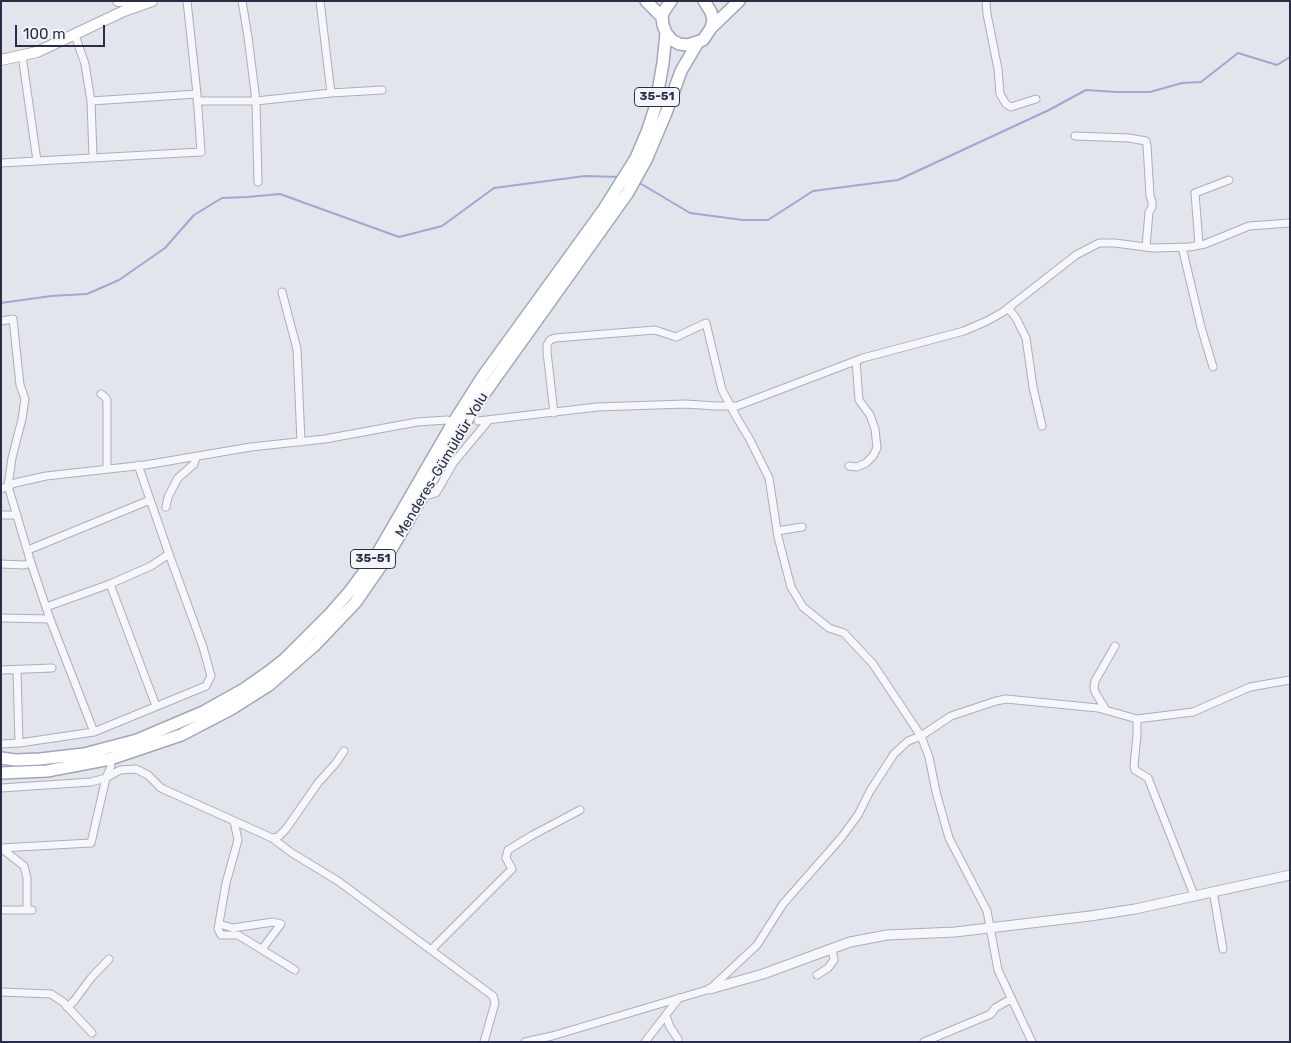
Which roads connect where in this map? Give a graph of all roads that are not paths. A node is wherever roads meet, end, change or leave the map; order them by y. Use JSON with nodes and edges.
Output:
{"nodes":[{"id":1,"x":118,"y":1,"type":"edge"},
{"id":2,"x":123,"y":1,"type":"edge"},
{"id":3,"x":130,"y":1,"type":"edge"},
{"id":4,"x":152,"y":1,"type":"edge"},
{"id":5,"x":187,"y":1,"type":"edge"},
{"id":6,"x":242,"y":1,"type":"edge"},
{"id":7,"x":320,"y":1,"type":"edge"},
{"id":8,"x":646,"y":1,"type":"edge"},
{"id":9,"x":671,"y":1,"type":"edge"},
{"id":10,"x":704,"y":1,"type":"edge"},
{"id":11,"x":739,"y":1,"type":"edge"},
{"id":12,"x":986,"y":1,"type":"edge"},
{"id":13,"x":662,"y":17,"type":"junction"},
{"id":14,"x":711,"y":28,"type":"junction"},
{"id":15,"x":666,"y":33,"type":"junction"},
{"id":16,"x":75,"y":35,"type":"junction"},
{"id":17,"x":697,"y":44,"type":"junction"},
{"id":18,"x":22,"y":55,"type":"junction"},
{"id":19,"x":1,"y":60,"type":"edge"},
{"id":20,"x":382,"y":90,"type":"dead end"},
{"id":21,"x":331,"y":93,"type":"junction"},
{"id":22,"x":197,"y":98,"type":"junction"},
{"id":23,"x":1036,"y":100,"type":"dead end"},
{"id":24,"x":91,"y":101,"type":"junction"},
{"id":25,"x":256,"y":101,"type":"junction"},
{"id":26,"x":1075,"y":136,"type":"dead end"},
{"id":27,"x":93,"y":158,"type":"junction"},
{"id":28,"x":641,"y":159,"type":"junction"},
{"id":29,"x":38,"y":161,"type":"junction"},
{"id":30,"x":1,"y":162,"type":"edge"},
{"id":31,"x":1230,"y":180,"type":"dead end"},
{"id":32,"x":258,"y":182,"type":"dead end"},
{"id":33,"x":621,"y":192,"type":"junction"},
{"id":34,"x":1290,"y":223,"type":"edge"},
{"id":35,"x":1199,"y":245,"type":"junction"},
{"id":36,"x":1146,"y":247,"type":"junction"},
{"id":37,"x":1182,"y":247,"type":"junction"},
{"id":38,"x":282,"y":292,"type":"dead end"},
{"id":39,"x":1008,"y":308,"type":"junction"},
{"id":40,"x":1,"y":321,"type":"edge"},
{"id":41,"x":856,"y":360,"type":"junction"},
{"id":42,"x":1213,"y":367,"type":"dead end"},
{"id":43,"x":102,"y":394,"type":"dead end"},
{"id":44,"x":730,"y":406,"type":"junction"},
{"id":45,"x":554,"y":413,"type":"junction"},
{"id":46,"x":446,"y":420,"type":"dead end"},
{"id":47,"x":489,"y":420,"type":"junction"},
{"id":48,"x":478,"y":421,"type":"dead end"},
{"id":49,"x":1042,"y":426,"type":"dead end"},
{"id":50,"x":300,"y":442,"type":"junction"},
{"id":51,"x":196,"y":457,"type":"junction"},
{"id":52,"x":138,"y":465,"type":"junction"},
{"id":53,"x":849,"y":466,"type":"dead end"},
{"id":54,"x":107,"y":469,"type":"junction"},
{"id":55,"x":4,"y":487,"type":"edge"},
{"id":56,"x":422,"y":497,"type":"junction"},
{"id":57,"x":150,"y":500,"type":"junction"},
{"id":58,"x":166,"y":507,"type":"dead end"},
{"id":59,"x":1,"y":514,"type":"edge"},
{"id":60,"x":17,"y":514,"type":"junction"},
{"id":61,"x":802,"y":527,"type":"dead end"},
{"id":62,"x":777,"y":531,"type":"junction"},
{"id":63,"x":28,"y":550,"type":"junction"},
{"id":64,"x":169,"y":554,"type":"junction"},
{"id":65,"x":1,"y":564,"type":"edge"},
{"id":66,"x":31,"y":564,"type":"junction"},
{"id":67,"x":110,"y":584,"type":"junction"},
{"id":68,"x":46,"y":607,"type":"junction"},
{"id":69,"x":1,"y":618,"type":"edge"},
{"id":70,"x":50,"y":619,"type":"junction"},
{"id":71,"x":1115,"y":646,"type":"dead end"},
{"id":72,"x":52,"y":668,"type":"dead end"},
{"id":73,"x":1,"y":670,"type":"edge"},
{"id":74,"x":17,"y":670,"type":"junction"},
{"id":75,"x":1290,"y":680,"type":"edge"},
{"id":76,"x":156,"y":706,"type":"junction"},
{"id":77,"x":1106,"y":710,"type":"junction"},
{"id":78,"x":1136,"y":719,"type":"junction"},
{"id":79,"x":94,"y":732,"type":"junction"},
{"id":80,"x":921,"y":736,"type":"junction"},
{"id":81,"x":1,"y":744,"type":"edge"},
{"id":82,"x":19,"y":744,"type":"junction"},
{"id":83,"x":344,"y":751,"type":"dead end"},
{"id":84,"x":1,"y":758,"type":"edge"},
{"id":85,"x":110,"y":759,"type":"junction"},
{"id":86,"x":1,"y":773,"type":"edge"},
{"id":87,"x":106,"y":778,"type":"junction"},
{"id":88,"x":1,"y":788,"type":"edge"},
{"id":89,"x":580,"y":810,"type":"dead end"},
{"id":90,"x":234,"y":820,"type":"junction"},
{"id":91,"x":272,"y":838,"type":"junction"},
{"id":92,"x":1,"y":848,"type":"edge"},
{"id":93,"x":1290,"y":875,"type":"edge"},
{"id":94,"x":1213,"y":891,"type":"junction"},
{"id":95,"x":1194,"y":895,"type":"junction"},
{"id":96,"x":1,"y":910,"type":"edge"},
{"id":97,"x":219,"y":924,"type":"junction"},
{"id":98,"x":990,"y":928,"type":"junction"},
{"id":99,"x":262,"y":949,"type":"junction"},
{"id":100,"x":832,"y":949,"type":"junction"},
{"id":101,"x":431,"y":950,"type":"junction"},
{"id":102,"x":1223,"y":950,"type":"dead end"},
{"id":103,"x":108,"y":958,"type":"dead end"},
{"id":104,"x":295,"y":970,"type":"dead end"},
{"id":105,"x":817,"y":975,"type":"dead end"},
{"id":106,"x":710,"y":989,"type":"junction"},
{"id":107,"x":1,"y":992,"type":"edge"},
{"id":108,"x":679,"y":998,"type":"junction"},
{"id":109,"x":1011,"y":999,"type":"junction"},
{"id":110,"x":67,"y":1007,"type":"junction"},
{"id":111,"x":666,"y":1016,"type":"junction"},
{"id":112,"x":92,"y":1033,"type":"dead end"},
{"id":113,"x":678,"y":1039,"type":"dead end"},
{"id":114,"x":1030,"y":1041,"type":"edge"},
{"id":115,"x":484,"y":1042,"type":"edge"},
{"id":116,"x":525,"y":1042,"type":"edge"},
{"id":117,"x":645,"y":1042,"type":"edge"},
{"id":118,"x":924,"y":1042,"type":"edge"}],
"edges":[{"from":1,"to":2,"type":"main road"},
{"from":2,"to":3,"type":"main road"},
{"from":4,"to":16,"type":"main road"},
{"from":5,"to":22,"type":"street"},
{"from":6,"to":25,"type":"street"},
{"from":7,"to":21,"type":"street"},
{"from":8,"to":13,"type":"main road"},
{"from":9,"to":13,"type":"main road"},
{"from":10,"to":14,"type":"main road"},
{"from":11,"to":14,"type":"main road","number":"35-51"},
{"from":12,"to":23,"type":"street"},
{"from":13,"to":15,"type":"main road","number":"35-51"},
{"from":14,"to":17,"type":"main road","number":"35-51"},
{"from":15,"to":17,"type":"main road"},
{"from":15,"to":28,"type":"main road","number":"35-51"},
{"from":16,"to":18,"type":"main road"},
{"from":16,"to":24,"type":"street"},
{"from":17,"to":28,"type":"main road","number":"35-51"},
{"from":18,"to":19,"type":"main road"},
{"from":18,"to":29,"type":"street"},
{"from":20,"to":21,"type":"street"},
{"from":21,"to":25,"type":"street"},
{"from":22,"to":24,"type":"street"},
{"from":22,"to":25,"type":"street"},
{"from":22,"to":27,"type":"street"},
{"from":24,"to":27,"type":"street"},
{"from":25,"to":32,"type":"street"},
{"from":26,"to":36,"type":"street"},
{"from":27,"to":29,"type":"street"},
{"from":28,"to":33,"type":"main road","number":"35-51"},
{"from":29,"to":30,"type":"street"},
{"from":31,"to":35,"type":"street"},
{"from":33,"to":56,"type":"main road","name":"Menderes-Gümüldür Yolu","number":"35-51"},
{"from":33,"to":84,"type":"main road","name":"Menderes-Gümüldür Yolu","number":"35-51"},
{"from":34,"to":35,"type":"street"},
{"from":35,"to":37,"type":"street"},
{"from":36,"to":37,"type":"street"},
{"from":36,"to":39,"type":"street"},
{"from":37,"to":42,"type":"street"},
{"from":38,"to":50,"type":"street"},
{"from":39,"to":41,"type":"street"},
{"from":39,"to":49,"type":"street"},
{"from":40,"to":55,"type":"street"},
{"from":41,"to":44,"type":"street"},
{"from":41,"to":53,"type":"street"},
{"from":43,"to":54,"type":"street"},
{"from":44,"to":45,"type":"street"},
{"from":44,"to":45,"type":"street"},
{"from":44,"to":62,"type":"street"},
{"from":45,"to":47,"type":"street"},
{"from":46,"to":50,"type":"street"},
{"from":47,"to":48,"type":"street"},
{"from":47,"to":56,"type":"street"},
{"from":50,"to":51,"type":"street"},
{"from":51,"to":52,"type":"street"},
{"from":51,"to":58,"type":"street"},
{"from":52,"to":54,"type":"street"},
{"from":52,"to":57,"type":"street"},
{"from":54,"to":55,"type":"street"},
{"from":55,"to":60,"type":"street"},
{"from":56,"to":85,"type":"main road","name":"Menderes-Gümüldür Yolu","number":"35-51"},
{"from":57,"to":63,"type":"street"},
{"from":57,"to":64,"type":"street"},
{"from":59,"to":60,"type":"street"},
{"from":60,"to":63,"type":"street"},
{"from":61,"to":62,"type":"street"},
{"from":62,"to":80,"type":"street"},
{"from":63,"to":66,"type":"street"},
{"from":64,"to":67,"type":"street"},
{"from":64,"to":76,"type":"street"},
{"from":65,"to":66,"type":"street"},
{"from":66,"to":68,"type":"street"},
{"from":67,"to":68,"type":"street"},
{"from":67,"to":76,"type":"street"},
{"from":68,"to":70,"type":"street"},
{"from":69,"to":70,"type":"street"},
{"from":70,"to":79,"type":"street"},
{"from":71,"to":77,"type":"street"},
{"from":72,"to":74,"type":"street"},
{"from":73,"to":74,"type":"street"},
{"from":74,"to":82,"type":"street"},
{"from":75,"to":78,"type":"street"},
{"from":76,"to":79,"type":"street"},
{"from":77,"to":78,"type":"street"},
{"from":77,"to":80,"type":"street"},
{"from":78,"to":95,"type":"street"},
{"from":79,"to":82,"type":"street"},
{"from":80,"to":98,"type":"street"},
{"from":80,"to":106,"type":"street"},
{"from":81,"to":82,"type":"street"},
{"from":83,"to":91,"type":"street"},
{"from":85,"to":86,"type":"main road","name":"Menderes-Gümüldür Yolu","number":"35-51"},
{"from":85,"to":87,"type":"street"},
{"from":87,"to":88,"type":"street"},
{"from":87,"to":90,"type":"street"},
{"from":87,"to":92,"type":"street"},
{"from":89,"to":101,"type":"street"},
{"from":90,"to":91,"type":"street"},
{"from":90,"to":97,"type":"street"},
{"from":91,"to":101,"type":"street"},
{"from":92,"to":96,"type":"street"},
{"from":93,"to":94,"type":"street"},
{"from":94,"to":95,"type":"street"},
{"from":94,"to":102,"type":"street"},
{"from":95,"to":98,"type":"street"},
{"from":97,"to":99,"type":"street"},
{"from":97,"to":99,"type":"street"},
{"from":98,"to":100,"type":"street"},
{"from":98,"to":109,"type":"street"},
{"from":99,"to":104,"type":"street"},
{"from":100,"to":105,"type":"street"},
{"from":100,"to":106,"type":"street"},
{"from":101,"to":115,"type":"street"},
{"from":103,"to":110,"type":"street"},
{"from":106,"to":108,"type":"street"},
{"from":107,"to":110,"type":"street"},
{"from":108,"to":111,"type":"street"},
{"from":108,"to":116,"type":"street"},
{"from":109,"to":114,"type":"street"},
{"from":109,"to":118,"type":"street"},
{"from":110,"to":112,"type":"street"},
{"from":111,"to":113,"type":"street"},
{"from":111,"to":117,"type":"street"}]}
